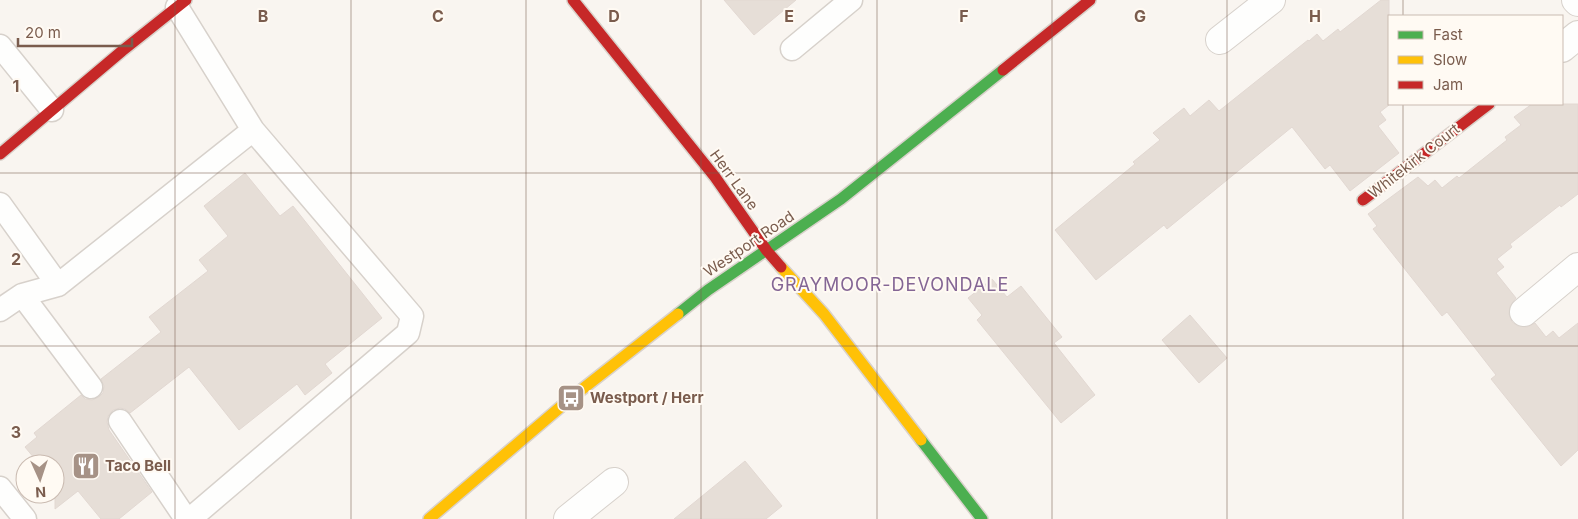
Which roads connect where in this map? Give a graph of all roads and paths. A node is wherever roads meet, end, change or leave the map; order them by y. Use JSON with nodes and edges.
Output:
{"nodes":[{"id":1,"x":573,"y":0,"type":"edge"},
{"id":2,"x":851,"y":0,"type":"edge"},
{"id":3,"x":1090,"y":0,"type":"edge"},
{"id":4,"x":1271,"y":0,"type":"edge"},
{"id":5,"x":181,"y":4,"type":"edge"},
{"id":6,"x":1578,"y":35,"type":"edge"},
{"id":7,"x":1220,"y":40,"type":"dead end"},
{"id":8,"x":0,"y":46,"type":"edge"},
{"id":9,"x":1563,"y":47,"type":"edge"},
{"id":10,"x":792,"y":50,"type":"dead end"},
{"id":11,"x":1488,"y":105,"type":"edge"},
{"id":12,"x":52,"y":110,"type":"junction"},
{"id":13,"x":253,"y":130,"type":"junction"},
{"id":14,"x":0,"y":154,"type":"edge"},
{"id":15,"x":1363,"y":200,"type":"dead end"},
{"id":16,"x":0,"y":204,"type":"edge"},
{"id":17,"x":767,"y":251,"type":"junction"},
{"id":18,"x":1578,"y":267,"type":"edge"},
{"id":19,"x":58,"y":285,"type":"junction"},
{"id":20,"x":22,"y":295,"type":"junction"},
{"id":21,"x":0,"y":310,"type":"edge"},
{"id":22,"x":1524,"y":312,"type":"dead end"},
{"id":23,"x":91,"y":387,"type":"dead end"},
{"id":24,"x":120,"y":421,"type":"dead end"},
{"id":25,"x":614,"y":482,"type":"dead end"},
{"id":26,"x":0,"y":488,"type":"edge"},
{"id":27,"x":25,"y":519,"type":"edge"},
{"id":28,"x":188,"y":519,"type":"edge"},
{"id":29,"x":429,"y":519,"type":"edge"},
{"id":30,"x":568,"y":519,"type":"edge"},
{"id":31,"x":982,"y":519,"type":"edge"}],
"edges":[{"from":1,"to":17,"type":"main road","name":"Herr Lane"},
{"from":2,"to":10,"type":"lane"},
{"from":3,"to":17,"type":"main road","name":"Westport Road"},
{"from":4,"to":7,"type":"street"},
{"from":5,"to":12,"type":"main road"},
{"from":5,"to":13,"type":"lane"},
{"from":6,"to":9,"type":"street"},
{"from":8,"to":12,"type":"lane"},
{"from":11,"to":15,"type":"main road","name":"Whitekirk Court"},
{"from":12,"to":14,"type":"main road"},
{"from":13,"to":19,"type":"lane"},
{"from":13,"to":28,"type":"lane"},
{"from":16,"to":19,"type":"lane"},
{"from":17,"to":29,"type":"main road","name":"Westport Road"},
{"from":17,"to":31,"type":"main road","name":"Herr Lane"},
{"from":18,"to":22,"type":"street"},
{"from":19,"to":20,"type":"lane"},
{"from":20,"to":21,"type":"lane"},
{"from":20,"to":23,"type":"lane"},
{"from":24,"to":28,"type":"lane"},
{"from":25,"to":30,"type":"street"},
{"from":26,"to":27,"type":"lane"}]}
